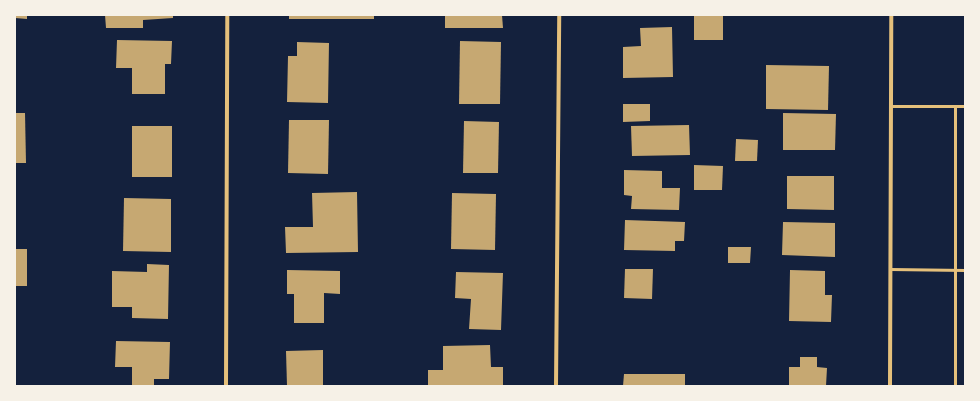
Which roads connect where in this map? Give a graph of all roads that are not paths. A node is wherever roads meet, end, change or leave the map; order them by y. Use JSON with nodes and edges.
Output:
{"nodes":[{"id":1,"x":227,"y":15,"type":"edge"},
{"id":2,"x":559,"y":15,"type":"edge"},
{"id":3,"x":891,"y":15,"type":"edge"},
{"id":4,"x":891,"y":106,"type":"junction"},
{"id":5,"x":955,"y":106,"type":"junction"},
{"id":6,"x":965,"y":106,"type":"edge"},
{"id":7,"x":890,"y":269,"type":"junction"},
{"id":8,"x":955,"y":270,"type":"junction"},
{"id":9,"x":965,"y":270,"type":"edge"},
{"id":10,"x":226,"y":386,"type":"edge"},
{"id":11,"x":556,"y":386,"type":"edge"},
{"id":12,"x":890,"y":386,"type":"edge"},
{"id":13,"x":955,"y":386,"type":"edge"}],
"edges":[{"from":1,"to":10,"type":"street"},
{"from":2,"to":11,"type":"street"},
{"from":3,"to":4,"type":"street"},
{"from":4,"to":5,"type":"lane"},
{"from":4,"to":7,"type":"street"},
{"from":5,"to":6,"type":"lane"},
{"from":5,"to":8,"type":"lane"},
{"from":7,"to":8,"type":"lane"},
{"from":7,"to":12,"type":"street"},
{"from":8,"to":9,"type":"lane"},
{"from":8,"to":13,"type":"lane"}]}
